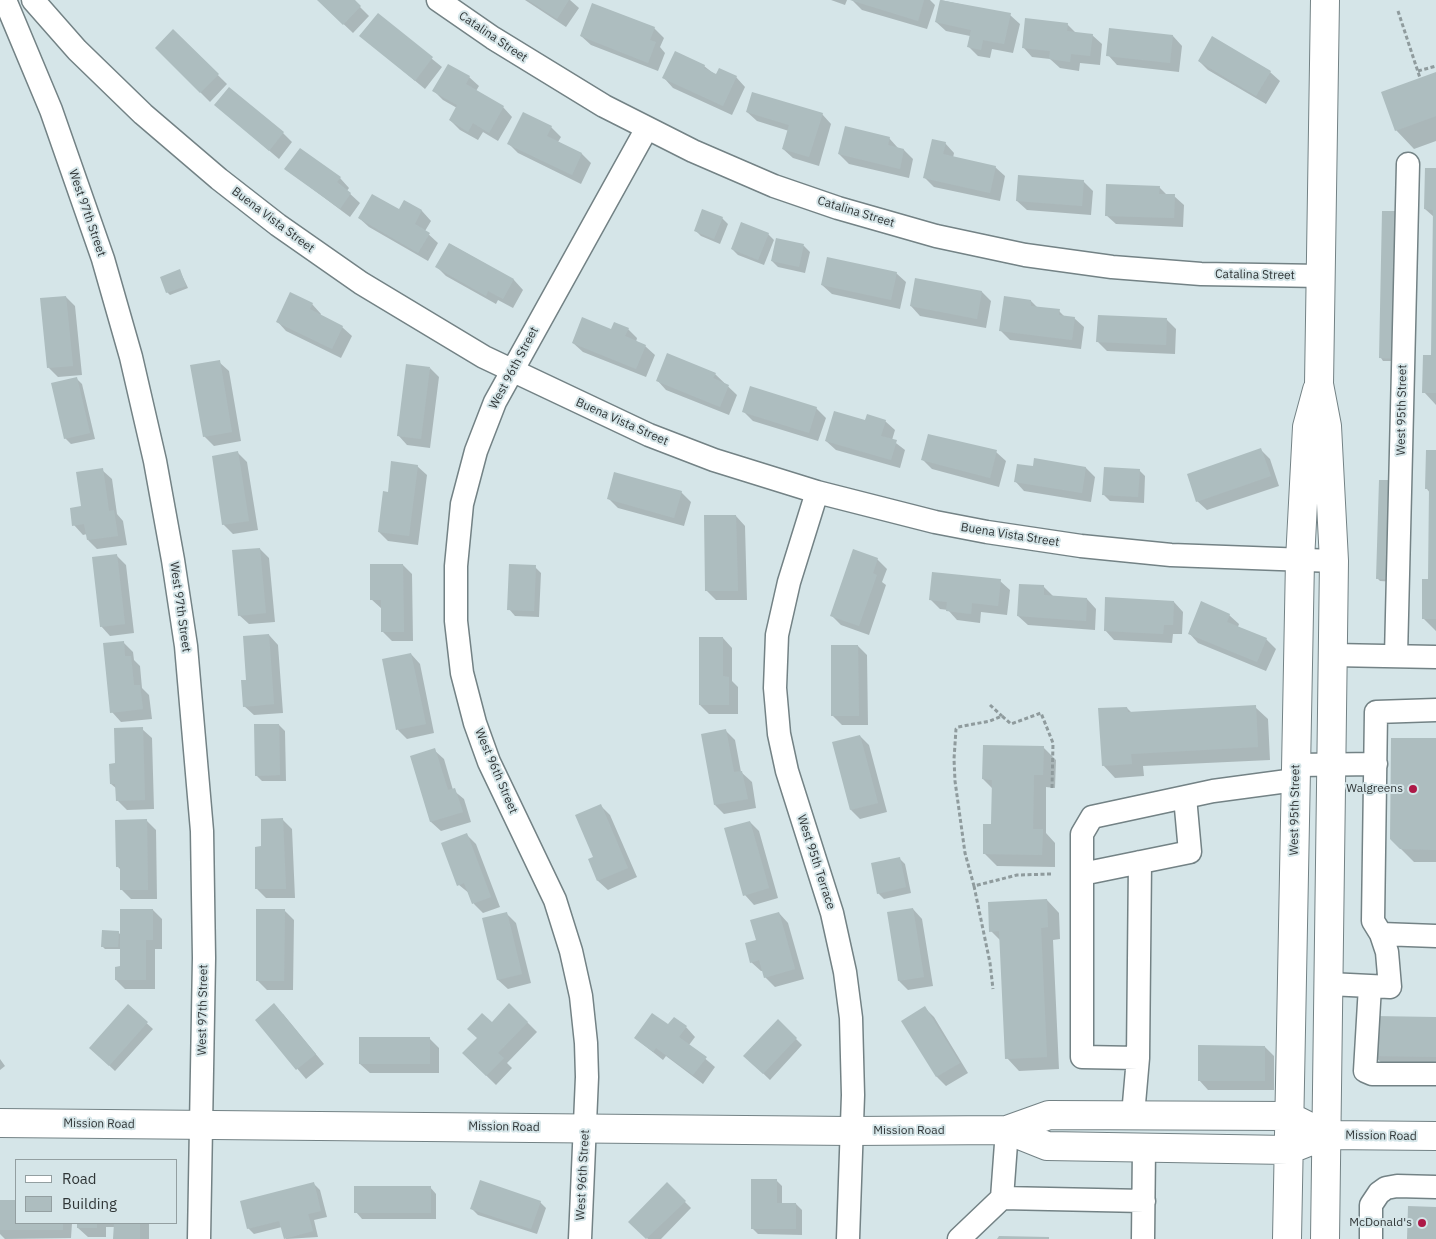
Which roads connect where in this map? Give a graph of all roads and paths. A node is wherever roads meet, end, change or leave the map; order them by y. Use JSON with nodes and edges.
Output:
{"nodes":[{"id":1,"x":5,"y":0,"type":"edge"},
{"id":2,"x":33,"y":0,"type":"edge"},
{"id":3,"x":438,"y":0,"type":"edge"},
{"id":4,"x":1325,"y":0,"type":"edge"},
{"id":5,"x":1398,"y":11,"type":"dead end"},
{"id":6,"x":1436,"y":66,"type":"edge"},
{"id":7,"x":1418,"y":72,"type":"junction"},
{"id":8,"x":1420,"y":78,"type":"dead end"},
{"id":9,"x":647,"y":128,"type":"junction"},
{"id":10,"x":1408,"y":164,"type":"dead end"},
{"id":11,"x":1321,"y":276,"type":"junction"},
{"id":12,"x":511,"y":371,"type":"junction"},
{"id":13,"x":1319,"y":384,"type":"junction"},
{"id":14,"x":817,"y":492,"type":"junction"},
{"id":15,"x":1300,"y":560,"type":"junction"},
{"id":16,"x":1334,"y":561,"type":"junction"},
{"id":17,"x":1333,"y":655,"type":"junction"},
{"id":18,"x":1396,"y":656,"type":"junction"},
{"id":19,"x":1436,"y":657,"type":"edge"},
{"id":20,"x":990,"y":705,"type":"dead end"},
{"id":21,"x":1436,"y":710,"type":"edge"},
{"id":22,"x":1002,"y":716,"type":"junction"},
{"id":23,"x":1332,"y":764,"type":"junction"},
{"id":24,"x":1376,"y":764,"type":"junction"},
{"id":25,"x":1295,"y":773,"type":"junction"},
{"id":26,"x":1052,"y":788,"type":"dead end"},
{"id":27,"x":1185,"y":797,"type":"junction"},
{"id":28,"x":1140,"y":862,"type":"junction"},
{"id":29,"x":1051,"y":874,"type":"dead end"},
{"id":30,"x":1082,"y":874,"type":"junction"},
{"id":31,"x":974,"y":886,"type":"junction"},
{"id":32,"x":1381,"y":934,"type":"junction"},
{"id":33,"x":1436,"y":936,"type":"edge"},
{"id":34,"x":1328,"y":984,"type":"junction"},
{"id":35,"x":1370,"y":986,"type":"junction"},
{"id":36,"x":993,"y":989,"type":"dead end"},
{"id":37,"x":1138,"y":1058,"type":"junction"},
{"id":38,"x":1436,"y":1074,"type":"edge"},
{"id":39,"x":1133,"y":1115,"type":"junction"},
{"id":40,"x":1288,"y":1116,"type":"junction"},
{"id":41,"x":0,"y":1123,"type":"edge"},
{"id":42,"x":201,"y":1125,"type":"junction"},
{"id":43,"x":585,"y":1128,"type":"junction"},
{"id":44,"x":1007,"y":1130,"type":"junction"},
{"id":45,"x":850,"y":1131,"type":"junction"},
{"id":46,"x":1326,"y":1135,"type":"junction"},
{"id":47,"x":1436,"y":1136,"type":"edge"},
{"id":48,"x":1144,"y":1148,"type":"junction"},
{"id":49,"x":1288,"y":1150,"type":"junction"},
{"id":50,"x":1436,"y":1187,"type":"edge"},
{"id":51,"x":1002,"y":1198,"type":"junction"},
{"id":52,"x":1144,"y":1201,"type":"junction"},
{"id":53,"x":199,"y":1239,"type":"edge"},
{"id":54,"x":580,"y":1239,"type":"edge"},
{"id":55,"x":848,"y":1239,"type":"edge"},
{"id":56,"x":959,"y":1239,"type":"edge"},
{"id":57,"x":1143,"y":1239,"type":"edge"},
{"id":58,"x":1286,"y":1239,"type":"edge"},
{"id":59,"x":1325,"y":1239,"type":"edge"},
{"id":60,"x":1371,"y":1239,"type":"edge"}],
"edges":[{"from":1,"to":42,"type":"street","name":"West 97th Street"},
{"from":2,"to":12,"type":"street","name":"Buena Vista Street"},
{"from":3,"to":9,"type":"street","name":"Catalina Street"},
{"from":4,"to":11,"type":"main road","name":"West 95th Street"},
{"from":5,"to":7,"type":"path"},
{"from":6,"to":7,"type":"path"},
{"from":7,"to":8,"type":"path"},
{"from":9,"to":11,"type":"street","name":"Catalina Street"},
{"from":9,"to":12,"type":"street","name":"West 96th Street"},
{"from":10,"to":18,"type":"street","name":"West 95th Street"},
{"from":11,"to":13,"type":"main road","name":"West 95th Street"},
{"from":12,"to":14,"type":"street","name":"Buena Vista Street"},
{"from":12,"to":43,"type":"street","name":"West 96th Street"},
{"from":13,"to":15,"type":"main road","name":"West 95th Street"},
{"from":13,"to":16,"type":"main road","name":"West 95th Street"},
{"from":14,"to":15,"type":"street","name":"Buena Vista Street"},
{"from":14,"to":45,"type":"street","name":"West 95th Terrace"},
{"from":15,"to":16,"type":"street","name":"Buena Vista Street"},
{"from":15,"to":25,"type":"main road","name":"West 95th Street"},
{"from":16,"to":17,"type":"main road","name":"West 95th Street"},
{"from":17,"to":18,"type":"street"},
{"from":17,"to":23,"type":"main road","name":"West 95th Street"},
{"from":18,"to":19,"type":"street"},
{"from":20,"to":22,"type":"path"},
{"from":21,"to":24,"type":"street"},
{"from":22,"to":26,"type":"path"},
{"from":22,"to":31,"type":"path"},
{"from":23,"to":24,"type":"street"},
{"from":23,"to":25,"type":"street"},
{"from":23,"to":34,"type":"main road","name":"West 95th Street"},
{"from":24,"to":32,"type":"street"},
{"from":25,"to":27,"type":"street"},
{"from":25,"to":40,"type":"main road","name":"West 95th Street"},
{"from":27,"to":28,"type":"street"},
{"from":27,"to":30,"type":"street"},
{"from":28,"to":30,"type":"street"},
{"from":28,"to":37,"type":"street"},
{"from":29,"to":31,"type":"path"},
{"from":30,"to":37,"type":"street"},
{"from":31,"to":36,"type":"path"},
{"from":32,"to":33,"type":"street"},
{"from":32,"to":35,"type":"street"},
{"from":34,"to":35,"type":"street"},
{"from":34,"to":46,"type":"main road","name":"West 95th Street"},
{"from":35,"to":38,"type":"street"},
{"from":37,"to":39,"type":"street"},
{"from":39,"to":40,"type":"main road","name":"Mission Road"},
{"from":39,"to":44,"type":"main road","name":"Mission Road"},
{"from":40,"to":46,"type":"main road","name":"Mission Road"},
{"from":40,"to":49,"type":"main road","name":"West 95th Street"},
{"from":41,"to":42,"type":"main road","name":"Mission Road"},
{"from":42,"to":43,"type":"main road","name":"Mission Road"},
{"from":42,"to":53,"type":"street","name":"West 97th Street"},
{"from":43,"to":45,"type":"main road","name":"Mission Road"},
{"from":43,"to":54,"type":"street","name":"West 96th Street"},
{"from":44,"to":45,"type":"main road","name":"Mission Road"},
{"from":44,"to":48,"type":"main road","name":"Mission Road"},
{"from":44,"to":51,"type":"street"},
{"from":45,"to":55,"type":"street","name":"West 95th Terrace"},
{"from":46,"to":47,"type":"main road","name":"Mission Road"},
{"from":46,"to":49,"type":"main road","name":"Mission Road"},
{"from":46,"to":59,"type":"main road","name":"West 95th Street"},
{"from":48,"to":49,"type":"main road","name":"Mission Road"},
{"from":48,"to":52,"type":"street"},
{"from":49,"to":58,"type":"main road","name":"West 95th Street"},
{"from":50,"to":60,"type":"street"},
{"from":51,"to":52,"type":"street"},
{"from":51,"to":56,"type":"street"},
{"from":52,"to":57,"type":"street"}]}
